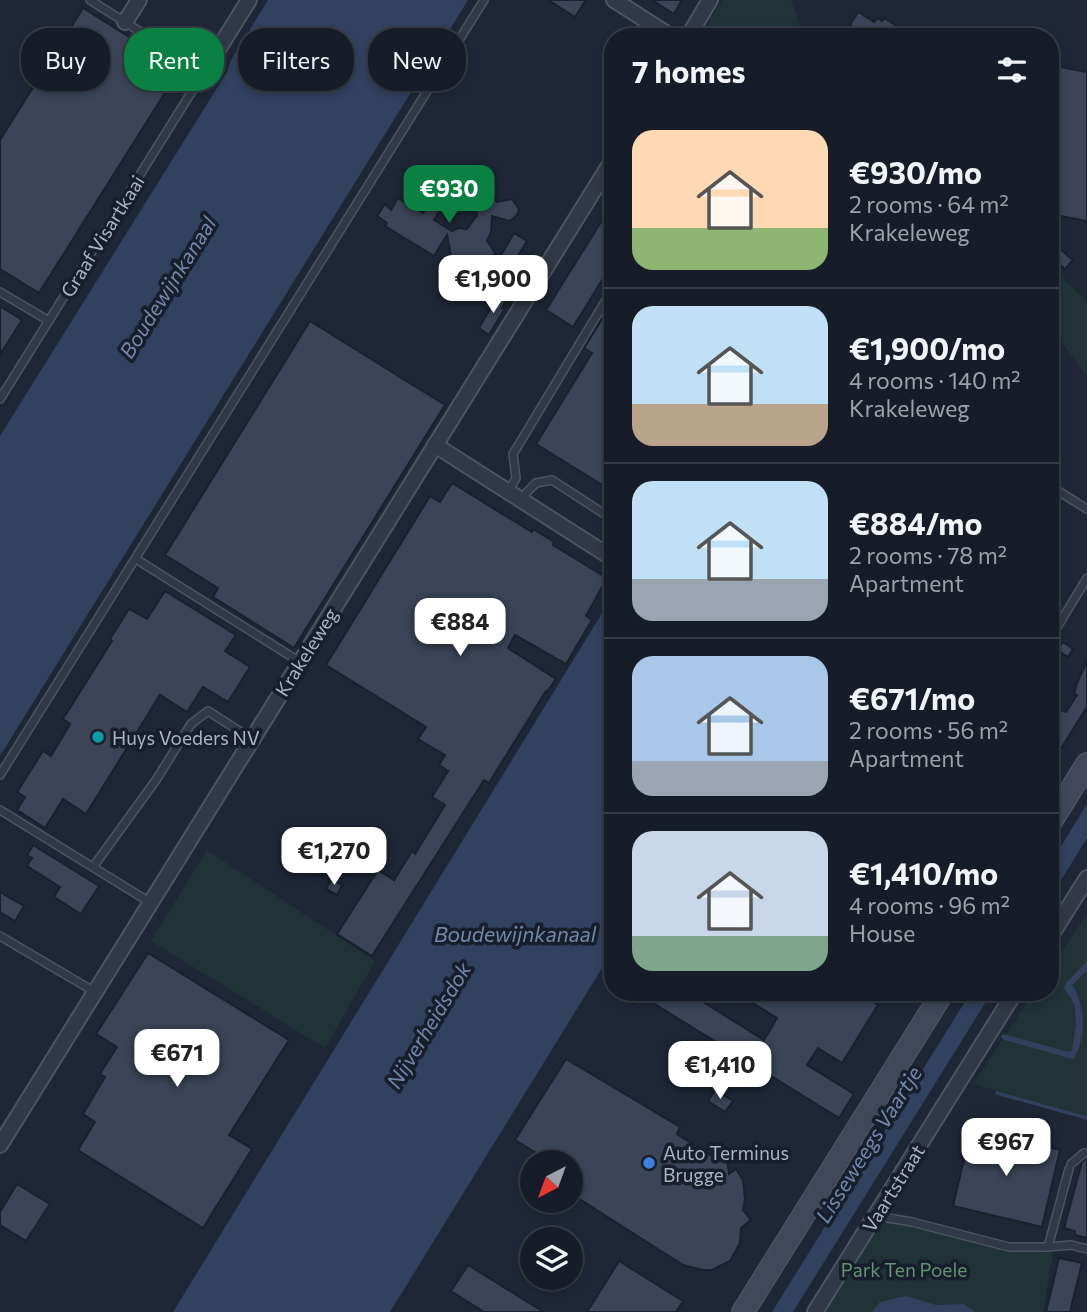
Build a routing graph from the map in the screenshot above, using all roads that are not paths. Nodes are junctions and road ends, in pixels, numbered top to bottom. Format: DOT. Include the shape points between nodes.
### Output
graph roads {
  1 [pos="90,0"];
  2 [pos="139,0"];
  3 [pos="249,0"];
  4 [pos="484,0"];
  5 [pos="614,0"];
  6 [pos="710,0"];
  7 [pos="125,22"];
  8 [pos="134,28"];
  9 [pos="659,28"];
  10 [pos="693,28"];
  11 [pos="224,40"];
  12 [pos="192,91"];
  13 [pos="604,173"];
  14 [pos="0,292"];
  15 [pos="604,303"];
  16 [pos="49,321"];
  17 [pos="0,399"];
  18 [pos="435,445"];
  19 [pos="1059,492"];
  20 [pos="514,496"];
  21 [pos="1087,509"];
  22 [pos="604,514"];
  23 [pos="604,548"];
  24 [pos="136,559"];
  25 [pos="1087,578"];
  26 [pos="1059,624"];
  27 [pos="300,662"];
  28 [pos="252,739"];
  29 [pos="1087,764"];
  30 [pos="0,775"];
  31 [pos="1059,808"];
  32 [pos="0,810"];
  33 [pos="93,867"];
  34 [pos="1087,878"];
  35 [pos="150,902"];
  36 [pos="1059,923"];
  37 [pos="0,936"];
  38 [pos="95,992"];
  39 [pos="937,1001"];
  40 [pos="1009,1001"];
  41 [pos="0,1145"];
  42 [pos="1084,1153"];
  43 [pos="876,1216"];
  44 [pos="1048,1247"];
  45 [pos="1087,1249"];
  46 [pos="743,1312"];
  47 [pos="815,1312"];
  1 -- 7 [label="lane"];
  2 -- 7 [label="street"];
  3 -- 11 [label="street"];
  4 -- 24 [label="lane"];
  5 -- 9 [label="street"];
  6 -- 10 [label="street"];
  7 -- 8 [label="lane"];
  12 -- 16 [label="lane, Graaf Visartkaai"];
  13 -- 18 [label="street, Krakeleweg"];
  14 -- 16 [label="lane"];
  15 -- 20 [label="lane" via="513,454"];
  16 -- 17 [label="lane, Graaf Visartkaai"];
  18 -- 20 [label="street"];
  18 -- 27 [label="street, Krakeleweg"];
  19 -- 21 [label="lane"];
  20 -- 22 [label="lane" via="552,480"];
  20 -- 23 [label="street"];
  24 -- 27 [label="lane"];
  24 -- 30 [label="lane"];
  25 -- 26 [label="lane"];
  27 -- 28 [label="street, Krakeleweg"];
  28 -- 33 [label="lane" via="208,711 191,724"];
  28 -- 35 [label="street, Krakeleweg"];
  29 -- 31 [label="main road"];
  32 -- 33 [label="lane"];
  33 -- 35 [label="lane"];
  34 -- 36 [label="street"];
  35 -- 38 [label="street, Krakeleweg"];
  37 -- 38 [label="lane"];
  38 -- 41 [label="street, Krakeleweg"];
  39 -- 46 [label="main road"];
  40 -- 43 [label="street, Vaartstraat"];
  42 -- 44 [label="lane" via="1070,1166"];
  43 -- 44 [label="lane" via="1009,1247"];
  43 -- 47 [label="street, Vaartstraat"];
  44 -- 45 [label="lane"];
}
